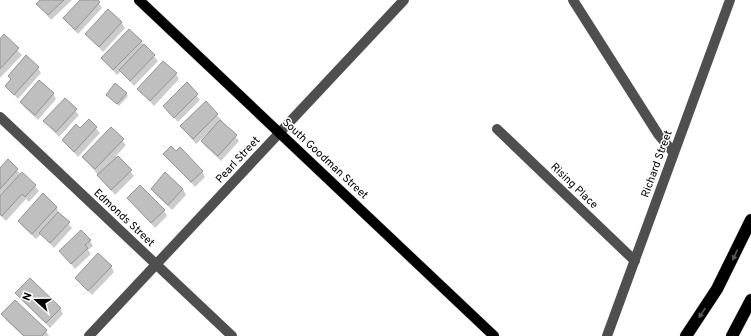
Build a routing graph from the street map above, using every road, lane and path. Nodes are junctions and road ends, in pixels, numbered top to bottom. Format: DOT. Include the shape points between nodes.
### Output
graph roads {
  1 [pos="404,0"];
  2 [pos="573,0"];
  3 [pos="730,0"];
  4 [pos="142,1"];
  5 [pos="0,117"];
  6 [pos="497,129"];
  7 [pos="279,134"];
  8 [pos="673,152"];
  9 [pos="751,220"];
  10 [pos="635,261"];
  11 [pos="157,265"];
  12 [pos="751,300"];
  13 [pos="88,336"];
  14 [pos="232,336"];
  15 [pos="494,336"];
  16 [pos="607,336"];
  17 [pos="686,336"];
  18 [pos="732,336"];
  1 -- 7 [label="street, Pearl Street"];
  2 -- 8 [label="street" via="658,134"];
  3 -- 8 [label="street, Richard Street"];
  4 -- 7 [label="main road, South Goodman Street"];
  5 -- 11 [label="street, Edmonds Street"];
  6 -- 10 [label="street, Rising Place"];
  7 -- 11 [label="street, Pearl Street"];
  7 -- 15 [label="main road, South Goodman Street"];
  8 -- 10 [label="street, Richard Street"];
  9 -- 17 [label="highway, one-way" via="717,289"];
  10 -- 16 [label="street, Richard Street"];
  11 -- 13 [label="street, Pearl Street"];
  11 -- 14 [label="street, Edmonds Street"];
  12 -- 18 [label="highway"];
}
